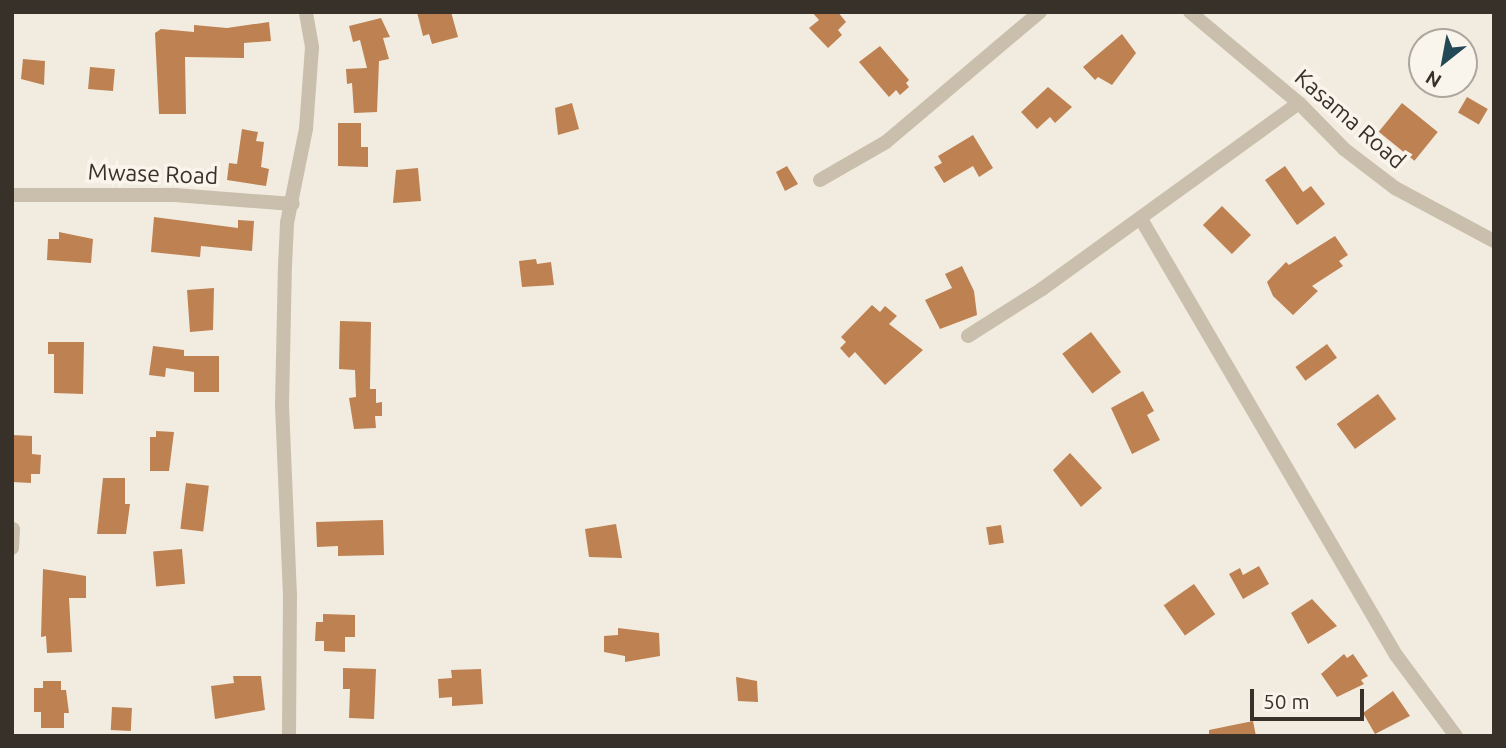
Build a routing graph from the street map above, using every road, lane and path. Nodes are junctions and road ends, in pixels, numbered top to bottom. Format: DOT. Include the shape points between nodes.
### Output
graph roads {
  1 [pos="306,12"];
  2 [pos="1041,12"];
  3 [pos="1190,12"];
  4 [pos="1299,103"];
  5 [pos="820,180"];
  6 [pos="12,195"];
  7 [pos="293,204"];
  8 [pos="1141,219"];
  9 [pos="1494,242"];
  10 [pos="968,336"];
  11 [pos="13,529"];
  12 [pos="12,548"];
  13 [pos="289,736"];
  14 [pos="1456,736"];
  1 -- 7 [label="street" via="312,47 306,129"];
  2 -- 5 [label="street" via="886,142"];
  3 -- 4 [label="street, Kasama Road"];
  4 -- 8 [label="street"];
  4 -- 9 [label="street, Kasama Road" via="1344,149 1395,188"];
  6 -- 7 [label="street, Mwase Road" via="175,195"];
  7 -- 13 [label="street" via="287,223 282,406 290,596"];
  8 -- 10 [label="street"];
  8 -- 14 [label="street" via="1396,655"];
  11 -- 12 [label="street"];
}
